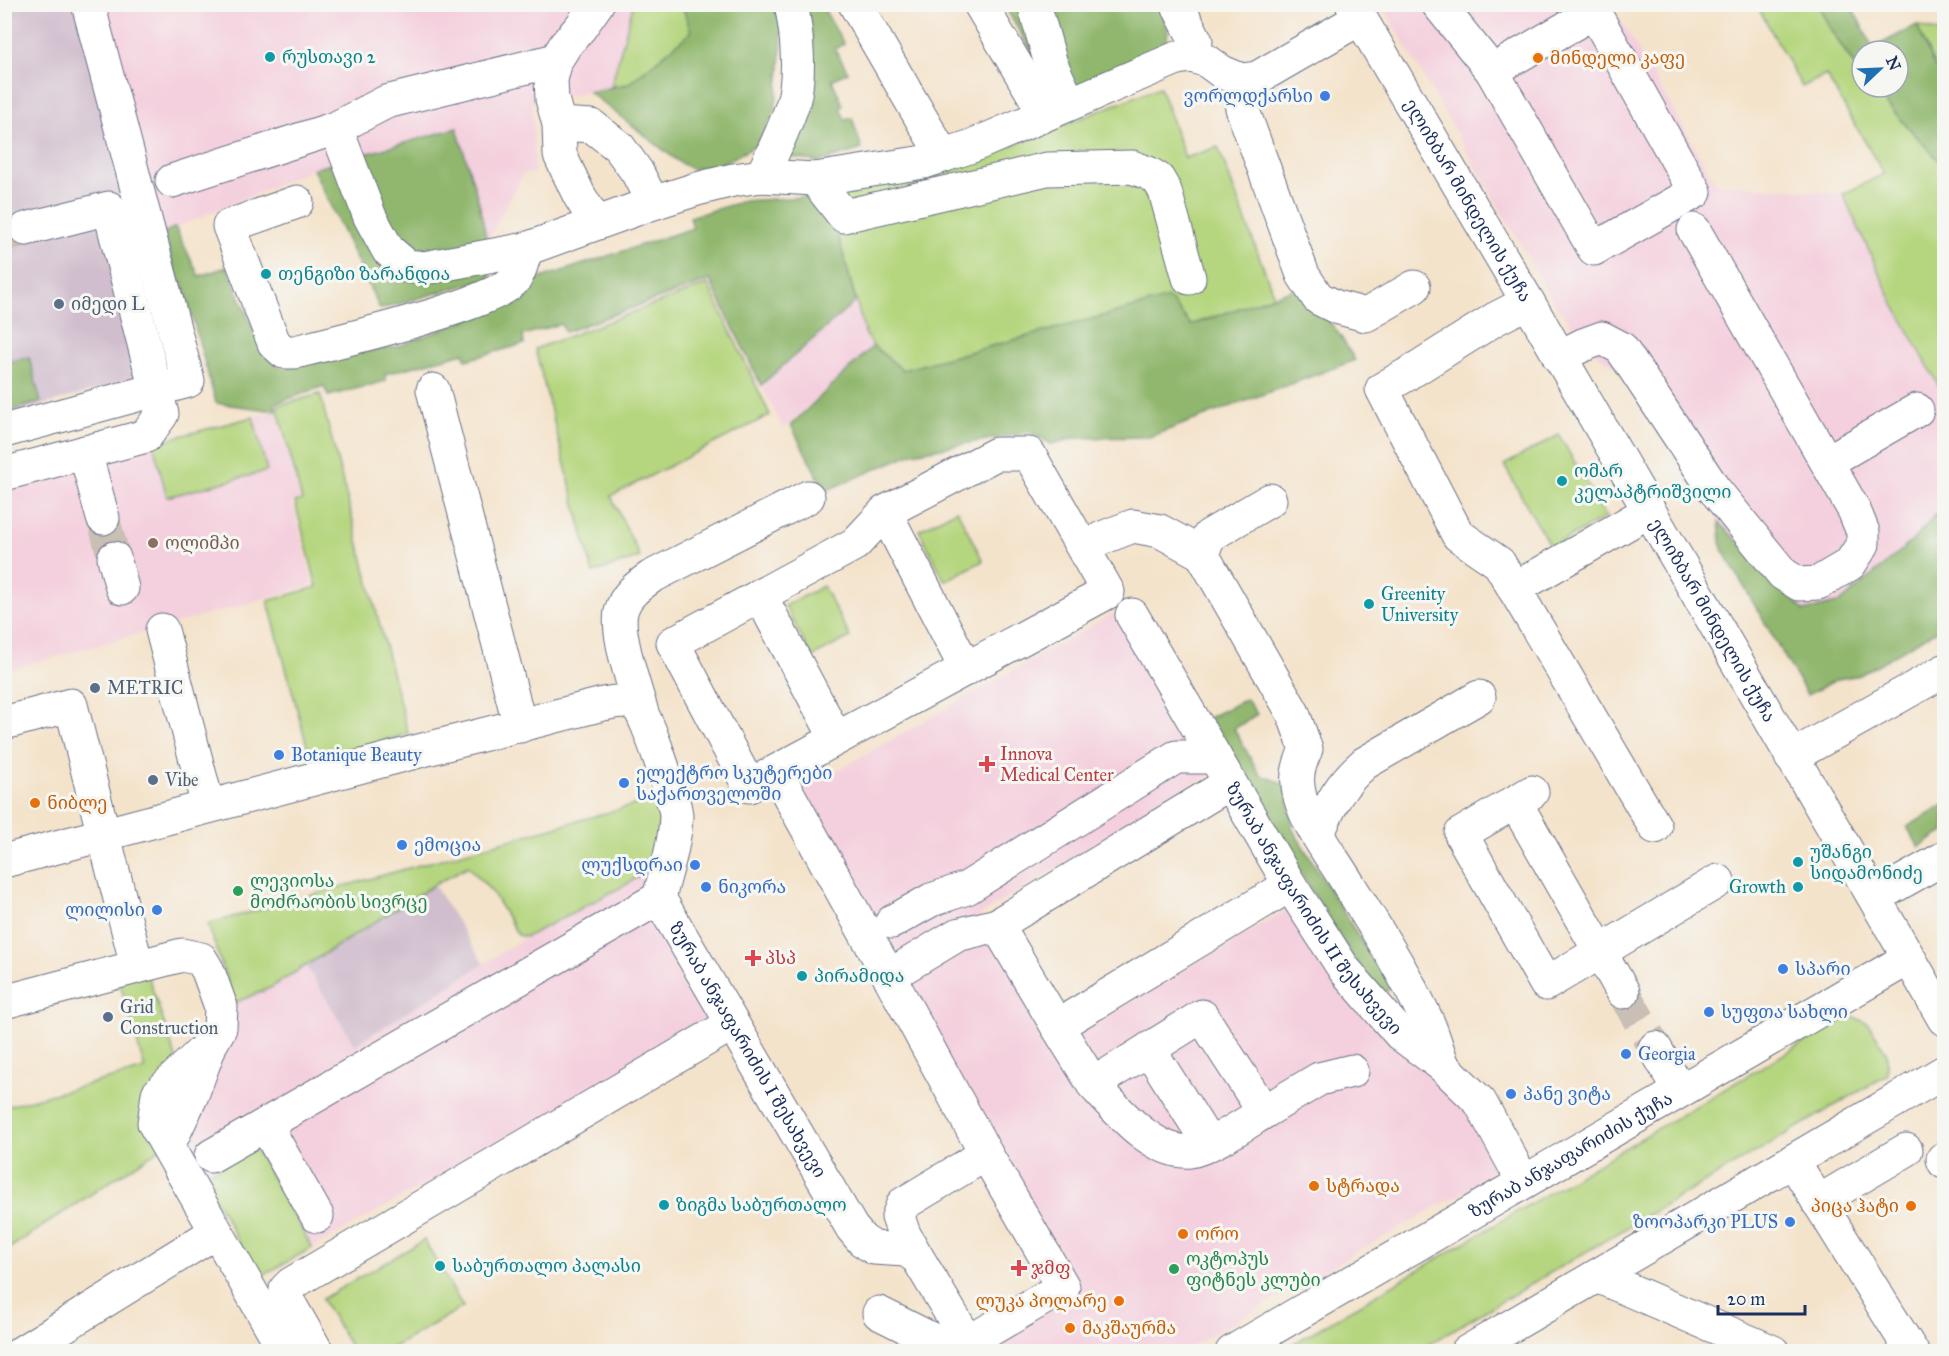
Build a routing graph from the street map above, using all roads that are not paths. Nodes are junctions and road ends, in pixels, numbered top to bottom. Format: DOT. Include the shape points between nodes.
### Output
graph roads {
  1 [pos="88,4"];
  2 [pos="597,4"];
  3 [pos="791,4"];
  4 [pos="855,4"];
  5 [pos="980,4"];
  6 [pos="1034,4"];
  7 [pos="1177,4"];
  8 [pos="1438,4"];
  9 [pos="1356,12"];
  10 [pos="1192,56"];
  11 [pos="556,60"];
  12 [pos="1492,71"];
  13 [pos="1241,80"];
  14 [pos="1057,108"];
  15 [pos="559,124"];
  16 [pos="336,128"];
  17 [pos="943,156"];
  18 [pos="762,176"];
  19 [pos="815,179"];
  20 [pos="172,181"];
  21 [pos="297,202"];
  22 [pos="653,203"];
  23 [pos="596,223"];
  24 [pos="26,229"];
  25 [pos="1694,230"];
  26 [pos="526,249"];
  27 [pos="1189,278"];
  28 [pos="1414,287"];
  29 [pos="1528,302"];
  30 [pos="1559,357"];
  31 [pos="156,389"];
  32 [pos="433,390"];
  33 [pos="1917,410"];
  34 [pos="4,431"];
  35 [pos="85,452"];
  36 [pos="1827,462"];
  37 [pos="4,474"];
  38 [pos="808,497"];
  39 [pos="1270,500"];
  40 [pos="1649,511"];
  41 [pos="885,512"];
  42 [pos="103,518"];
  43 [pos="1102,538"];
  44 [pos="1202,554"];
  45 [pos="1514,589"];
  46 [pos="760,595"];
  47 [pos="1132,615"];
  48 [pos="162,630"];
  49 [pos="966,669"];
  50 [pos="1944,671"];
  51 [pos="1479,697"];
  52 [pos="641,709"];
  53 [pos="4,723"];
  54 [pos="520,726"];
  55 [pos="836,738"];
  56 [pos="1791,757"];
  57 [pos="1222,770"];
  58 [pos="776,772"];
  59 [pos="207,806"];
  60 [pos="1656,827"];
  61 [pos="1318,834"];
  62 [pos="103,835"];
  63 [pos="1944,858"];
  64 [pos="4,861"];
  65 [pos="1718,880"];
  66 [pos="1290,885"];
  67 [pos="1875,897"];
  68 [pos="659,898"];
  69 [pos="892,922"];
  70 [pos="997,925"];
  71 [pos="1600,952"];
  72 [pos="1909,958"];
  73 [pos="137,966"];
  74 [pos="889,976"];
  75 [pos="1623,992"];
  76 [pos="4,1002"];
  77 [pos="1944,1019"];
  78 [pos="732,1024"];
  79 [pos="1057,1026"];
  80 [pos="1655,1048"];
  81 [pos="1149,1049"];
  82 [pos="1443,1066"];
  83 [pos="1352,1071"];
  84 [pos="1944,1072"];
  85 [pos="1093,1084"];
  86 [pos="1680,1091"];
  87 [pos="1264,1112"];
  88 [pos="266,1126"];
  89 [pos="1209,1143"];
  90 [pos="1906,1150"];
  91 [pos="987,1154"];
  92 [pos="212,1156"];
  93 [pos="1793,1161"];
  94 [pos="1523,1181"];
  95 [pos="1818,1202"];
  96 [pos="317,1216"];
  97 [pos="216,1232"];
  98 [pos="918,1257"];
  99 [pos="1597,1276"];
  100 [pos="879,1313"];
  101 [pos="967,1348"];
  102 [pos="22,1352"];
  103 [pos="280,1352"];
  104 [pos="317,1352"];
  105 [pos="1232,1352"];
  106 [pos="1467,1352"];
  107 [pos="1773,1352"];
  108 [pos="1912,1352"];
  1 -- 31 [label="street" via="188,381"];
  2 -- 11 [label="street"];
  3 -- 18 [label="street" via="797,64 794,101"];
  4 -- 17 [label="street"];
  5 -- 14 [label="street"];
  6 -- 14 [label="street" via="1051,64"];
  7 -- 10 [label="street" via="1196,41"];
  8 -- 12 [label="street"];
  9 -- 13 [label="street" via="1257,78"];
  9 -- 29 [label="street, ელიზბარ მინდელის ქუჩა"];
  10 -- 13 [label="street"];
  10 -- 14 [label="street" via="1177,58"];
  11 -- 15 [label="street" via="550,80"];
  11 -- 16 [label="street" via="386,102"];
  12 -- 12 [label="street" via="1594,249 1695,192 1594,12"];
  13 -- 28 [label="street" via="1242,108 1303,275 1318,298 1366,315"];
  14 -- 17 [label="street"];
  15 -- 22 [label="street" via="592,126 619,147"];
  15 -- 23 [label="street" via="560,155"];
  16 -- 20 [label="street"];
  16 -- 26 [label="street" via="370,217 388,250 407,266 424,268"];
  17 -- 19 [label="street"];
  18 -- 19 [label="street"];
  18 -- 22 [label="street" via="733,180"];
  19 -- 27 [label="street" via="844,216 1047,169 1132,167 1158,179 1165,191"];
  21 -- 26 [label="street" via="229,226 274,343 284,352 372,333 482,298 514,280"];
  22 -- 23 [label="street"];
  23 -- 26 [label="street"];
  24 -- 31 [label="street" via="109,208"];
  25 -- 36 [label="street"];
  29 -- 30 [label="street, ელიზბარ მინდელის ქუჩა"];
  29 -- 45 [label="street" via="1382,389 1458,535 1499,563"];
  30 -- 36 [label="street" via="1602,338 1621,348 1714,489 1784,574 1799,584 1818,583 1850,564 1863,544 1863,532 1854,510"];
  30 -- 40 [label="street, ელიზბარ მინდელის ქუჩა"];
  31 -- 34 [label="street"];
  31 -- 35 [label="street" via="162,414 146,436"];
  32 -- 54 [label="street"];
  33 -- 36 [label="street"];
  35 -- 37 [label="street"];
  35 -- 42 [label="street"];
  38 -- 52 [label="street" via="651,577 628,596 621,613 623,643"];
  39 -- 44 [label="street" via="1209,536"];
  40 -- 45 [label="street"];
  40 -- 56 [label="street, ელიზბარ მინდელის ქუჩა"];
  41 -- 46 [label="street" via="855,544"];
  41 -- 49 [label="street"];
  41 -- 49 [label="street" via="996,454 1029,454 1108,592"];
  43 -- 44 [label="street" via="1133,526 1160,531"];
  44 -- 61 [label="street" via="1301,730 1306,749 1297,782"];
  45 -- 60 [label="street"];
  46 -- 55 [label="street"];
  46 -- 58 [label="street" via="672,643 749,786"];
  47 -- 57 [label="street, ზურაბ ანჯაფარიძის II შესახვევი"];
  48 -- 59 [label="street"];
  49 -- 55 [label="street"];
  50 -- 56 [label="street"];
  51 -- 61 [label="street" via="1352,773 1339,789"];
  52 -- 54 [label="street" via="628,701 619,701"];
  52 -- 68 [label="street" via="676,813"];
  53 -- 62 [label="street" via="71,705"];
  54 -- 59 [label="street"];
  55 -- 58 [label="street"];
  56 -- 67 [label="street, ელიზბარ მინდელის ქუჩა"];
  57 -- 66 [label="street, ზურაბ ანჯაფარიძის II შესახვევი"];
  57 -- 69 [label="street" via="1176,756 967,888 931,900"];
  57 -- 70 [label="street"];
  58 -- 74 [label="street"];
  59 -- 62 [label="street"];
  61 -- 82 [label="street" via="1409,986 1429,1025"];
  62 -- 64 [label="street"];
  62 -- 73 [label="street"];
  63 -- 67 [label="street"];
  65 -- 71 [label="street"];
  66 -- 79 [label="street"];
  66 -- 82 [label="street, ზურაბ ანჯაფარიძის II შესახვევი" via="1344,969 1400,1034"];
  67 -- 72 [label="street, ელიზბარ მინდელის ქუჩა"];
  68 -- 78 [label="street, ზურაბ ანჯაფარიძის I შესახვევი"];
  68 -- 88 [label="street"];
  70 -- 74 [label="street" via="957,935"];
  70 -- 79 [label="street"];
  71 -- 71 [label="street" via="1524,797 1461,834 1546,984"];
  71 -- 75 [label="street"];
  72 -- 77 [label="street, ელიზბარ მინდელის ქუჩა"];
  72 -- 86 [label="street, ზურაბ ანჯაფარიძის ქუჩა"];
  73 -- 76 [label="street"];
  73 -- 97 [label="street" via="182,955 201,959 221,1007 220,1028 168,1146"];
  74 -- 91 [label="street"];
  78 -- 98 [label="street, ზურაბ ანჯაფარიძის I შესახვევი" via="852,1228 874,1248 905,1250"];
  78 -- 104 [label="street" via="291,1284 286,1289 286,1298"];
  79 -- 85 [label="street"];
  80 -- 86 [label="street"];
  81 -- 85 [label="street"];
  81 -- 87 [label="street" via="1202,1016"];
  81 -- 89 [label="street"];
  82 -- 94 [label="street, ზურაბ ანჯაფარიძის II შესახვევი" via="1480,1102"];
  83 -- 87 [label="street" via="1319,1079"];
  84 -- 93 [label="street"];
  85 -- 89 [label="street" via="1156,1143 1177,1151 1192,1151"];
  86 -- 94 [label="street, ზურაბ ანჯაფარიძის ქუჩა"];
  87 -- 89 [label="street"];
  88 -- 92 [label="street"];
  88 -- 96 [label="street"];
  90 -- 95 [label="street"];
  91 -- 98 [label="street" via="940,1169 903,1204 898,1217"];
  91 -- 101 [label="street" via="1063,1287"];
  93 -- 95 [label="street"];
  93 -- 99 [label="street"];
  94 -- 105 [label="street, ზურაბ ანჯაფარიძის ქუჩა"];
  95 -- 108 [label="street"];
  97 -- 102 [label="street"];
  97 -- 103 [label="street" via="284,1349"];
  98 -- 101 [label="street"];
  99 -- 106 [label="street"];
  99 -- 107 [label="street"];
  100 -- 101 [label="street"];
}
